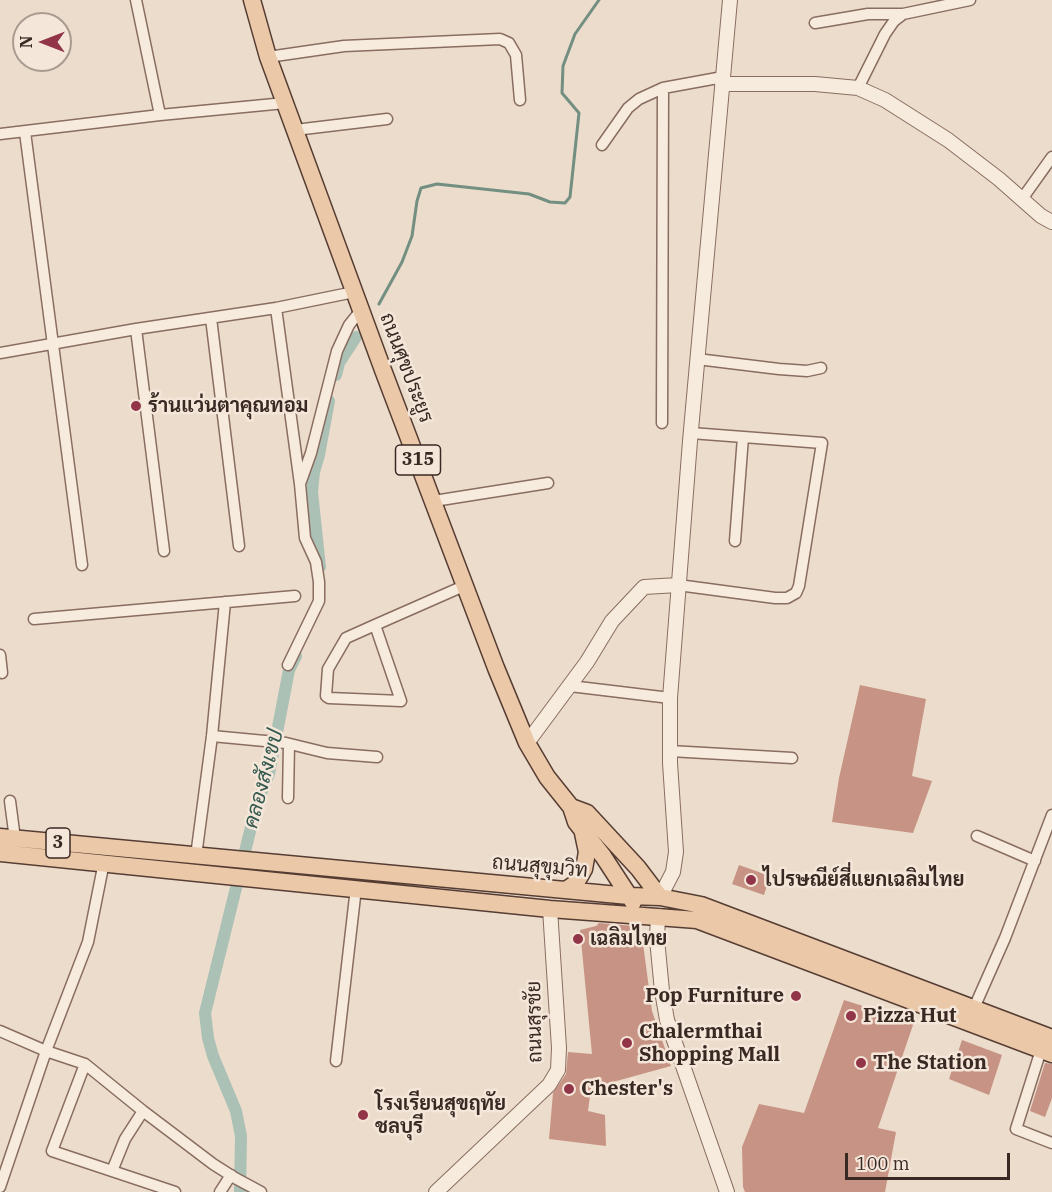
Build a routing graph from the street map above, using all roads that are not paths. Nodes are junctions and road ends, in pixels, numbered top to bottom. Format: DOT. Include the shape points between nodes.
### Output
graph roads {
  1 [pos="136,0"];
  2 [pos="252,0"];
  3 [pos="730,0"];
  4 [pos="970,0"];
  5 [pos="903,14"];
  6 [pos="815,24"];
  7 [pos="268,57"];
  8 [pos="723,81"];
  9 [pos="663,88"];
  10 [pos="858,88"];
  11 [pos="520,100"];
  12 [pos="285,103"];
  13 [pos="160,115"];
  14 [pos="387,119"];
  15 [pos="295,130"];
  16 [pos="25,132"];
  17 [pos="0,134"];
  18 [pos="602,145"];
  19 [pos="1052,157"];
  20 [pos="1022,199"];
  21 [pos="1052,222"];
  22 [pos="354,292"];
  23 [pos="276,308"];
  24 [pos="361,310"];
  25 [pos="210,318"];
  26 [pos="136,329"];
  27 [pos="53,344"];
  28 [pos="0,353"];
  29 [pos="697,359"];
  30 [pos="821,368"];
  31 [pos="662,423"];
  32 [pos="691,433"];
  33 [pos="743,437"];
  34 [pos="548,483"];
  35 [pos="300,484"];
  36 [pos="434,501"];
  37 [pos="735,541"];
  38 [pos="239,546"];
  39 [pos="164,551"];
  40 [pos="82,565"];
  41 [pos="466,585"];
  42 [pos="678,585"];
  43 [pos="296,596"];
  44 [pos="225,602"];
  45 [pos="34,619"];
  46 [pos="375,625"];
  47 [pos="0,655"];
  48 [pos="288,665"];
  49 [pos="2,674"];
  50 [pos="570,686"];
  51 [pos="670,698"];
  52 [pos="212,736"];
  53 [pos="527,742"];
  54 [pos="288,744"];
  55 [pos="670,751"];
  56 [pos="376,757"];
  57 [pos="792,758"];
  58 [pos="288,798"];
  59 [pos="10,801"];
  60 [pos="571,807"];
  61 [pos="1052,815"];
  62 [pos="582,831"];
  63 [pos="977,836"];
  64 [pos="7,838"];
  65 [pos="0,852"];
  66 [pos="110,855"];
  67 [pos="196,856"];
  68 [pos="1035,861"];
  69 [pos="225,867"];
  70 [pos="247,869"];
  71 [pos="356,888"];
  72 [pos="566,890"];
  73 [pos="629,896"];
  74 [pos="660,897"];
  75 [pos="550,909"];
  76 [pos="641,915"];
  77 [pos="658,916"];
  78 [pos="974,1008"];
  79 [pos="0,1031"];
  80 [pos="1048,1047"];
  81 [pos="46,1051"];
  82 [pos="336,1061"];
  83 [pos="85,1064"];
  84 [pos="143,1111"];
  85 [pos="1052,1143"];
  86 [pos="112,1171"];
  87 [pos="233,1177"];
  88 [pos="0,1187"];
  89 [pos="176,1192"];
  90 [pos="220,1192"];
  91 [pos="261,1192"];
  92 [pos="436,1192"];
  93 [pos="727,1192"];
  1 -- 13 [label="street"];
  2 -- 7 [label="main road, ถนนศุขประยูร / 315"];
  3 -- 8 [label="street"];
  4 -- 5 [label="street"];
  5 -- 6 [label="street" via="868,14"];
  5 -- 10 [label="street" via="885,34"];
  7 -- 11 [label="street" via="344,46 500,39 509,43 516,55"];
  7 -- 12 [label="main road, ถนนศุขประยูร / 315"];
  8 -- 9 [label="street"];
  8 -- 10 [label="street"];
  8 -- 29 [label="street"];
  9 -- 18 [label="street" via="628,108"];
  9 -- 31 [label="street"];
  10 -- 20 [label="street" via="885,100 948,140"];
  12 -- 13 [label="street"];
  12 -- 15 [label="main road, ถนนศุขประยูร / 315"];
  13 -- 16 [label="street"];
  14 -- 15 [label="street"];
  15 -- 22 [label="main road, ถนนศุขประยูร / 315"];
  16 -- 17 [label="street"];
  16 -- 27 [label="street"];
  19 -- 20 [label="street"];
  20 -- 21 [label="street"];
  22 -- 23 [label="street"];
  22 -- 24 [label="main road, ถนนศุขประยูร / 315"];
  23 -- 25 [label="street"];
  23 -- 35 [label="street"];
  24 -- 35 [label="street" via="337,351"];
  24 -- 36 [label="main road, ถนนศุขประยูร / 315"];
  25 -- 26 [label="street"];
  25 -- 38 [label="street"];
  26 -- 27 [label="street"];
  26 -- 39 [label="street"];
  27 -- 28 [label="street"];
  27 -- 40 [label="street"];
  29 -- 30 [label="street" via="779,369"];
  29 -- 32 [label="street"];
  32 -- 33 [label="street"];
  32 -- 42 [label="street"];
  33 -- 37 [label="street"];
  33 -- 42 [label="street" via="822,443 796,594 775,598"];
  34 -- 36 [label="street"];
  35 -- 48 [label="street" via="305,538 316,562 319,601"];
  36 -- 41 [label="main road, ถนนศุขประยูร / 315"];
  41 -- 46 [label="street"];
  41 -- 53 [label="main road, ถนนศุขประยูร / 315"];
  42 -- 50 [label="street" via="644,587 612,621"];
  42 -- 51 [label="street"];
  43 -- 44 [label="street"];
  44 -- 45 [label="street"];
  44 -- 52 [label="street"];
  46 -- 46 [label="street" via="401,700 329,698 328,669 346,638"];
  47 -- 49 [label="street"];
  50 -- 51 [label="street"];
  50 -- 53 [label="street"];
  51 -- 55 [label="street"];
  52 -- 54 [label="street"];
  52 -- 67 [label="street"];
  53 -- 60 [label="main road, ถนนศุขประยูร / 315" via="547,777"];
  54 -- 56 [label="street" via="327,753"];
  54 -- 58 [label="street"];
  55 -- 57 [label="street"];
  55 -- 74 [label="street" via="676,852 673,872"];
  59 -- 64 [label="street"];
  60 -- 62 [label="main road, ถนนศุขประยูร / 315"];
  60 -- 74 [label="main road, ถนนศุขประยูร / 315" via="587,813"];
  61 -- 68 [label="street"];
  62 -- 72 [label="main road" via="586,861 581,877"];
  62 -- 73 [label="main road, ถนนศุขประยูร / 315"];
  63 -- 68 [label="street"];
  64 -- 66 [label="main road, ถนนสุขุมวิท / 3"];
  65 -- 66 [label="main road, ถนนสุขุมวิท / 3"];
  66 -- 67 [label="main road, ถนนสุขุมวิท"];
  66 -- 69 [label="main road, ถนนสุขุมวิท"];
  66 -- 81 [label="street" via="88,942"];
  67 -- 69 [label="main road, ถนนสุขุมวิท"];
  68 -- 78 [label="street"];
  69 -- 70 [label="main road, ถนนสุขุมวิท"];
  70 -- 71 [label="main road, ถนนสุขุมวิท"];
  70 -- 72 [label="main road, ถนนสุขุมวิท"];
  71 -- 75 [label="main road, ถนนสุขุมวิท"];
  71 -- 82 [label="street"];
  72 -- 73 [label="main road, ถนนสุขุมวิท"];
  73 -- 74 [label="main road, ถนนสุขุมวิท"];
  73 -- 76 [label="main road, ถนนศุขประยูร"];
  74 -- 77 [label="main road"];
  74 -- 78 [label="main road, ถนนสุขุมวิท" via="701,905"];
  75 -- 76 [label="main road, ถนนสุขุมวิท"];
  75 -- 92 [label="street, ถนนสุรชัย" via="558,1070 549,1086"];
  76 -- 77 [label="main road, ถนนสุขุมวิท"];
  77 -- 80 [label="main road, ถนนสุขุมวิท" via="697,920"];
  77 -- 93 [label="street" via="667,1020"];
  78 -- 80 [label="main road, ถนนสุขุมวิท"];
  79 -- 81 [label="street"];
  80 -- 85 [label="street" via="1016,1129"];
  81 -- 83 [label="street"];
  81 -- 88 [label="street"];
  83 -- 84 [label="street"];
  83 -- 86 [label="street" via="52,1151"];
  84 -- 86 [label="street" via="125,1139"];
  84 -- 87 [label="street"];
  86 -- 89 [label="street"];
  87 -- 90 [label="street"];
  87 -- 91 [label="street"];
}
